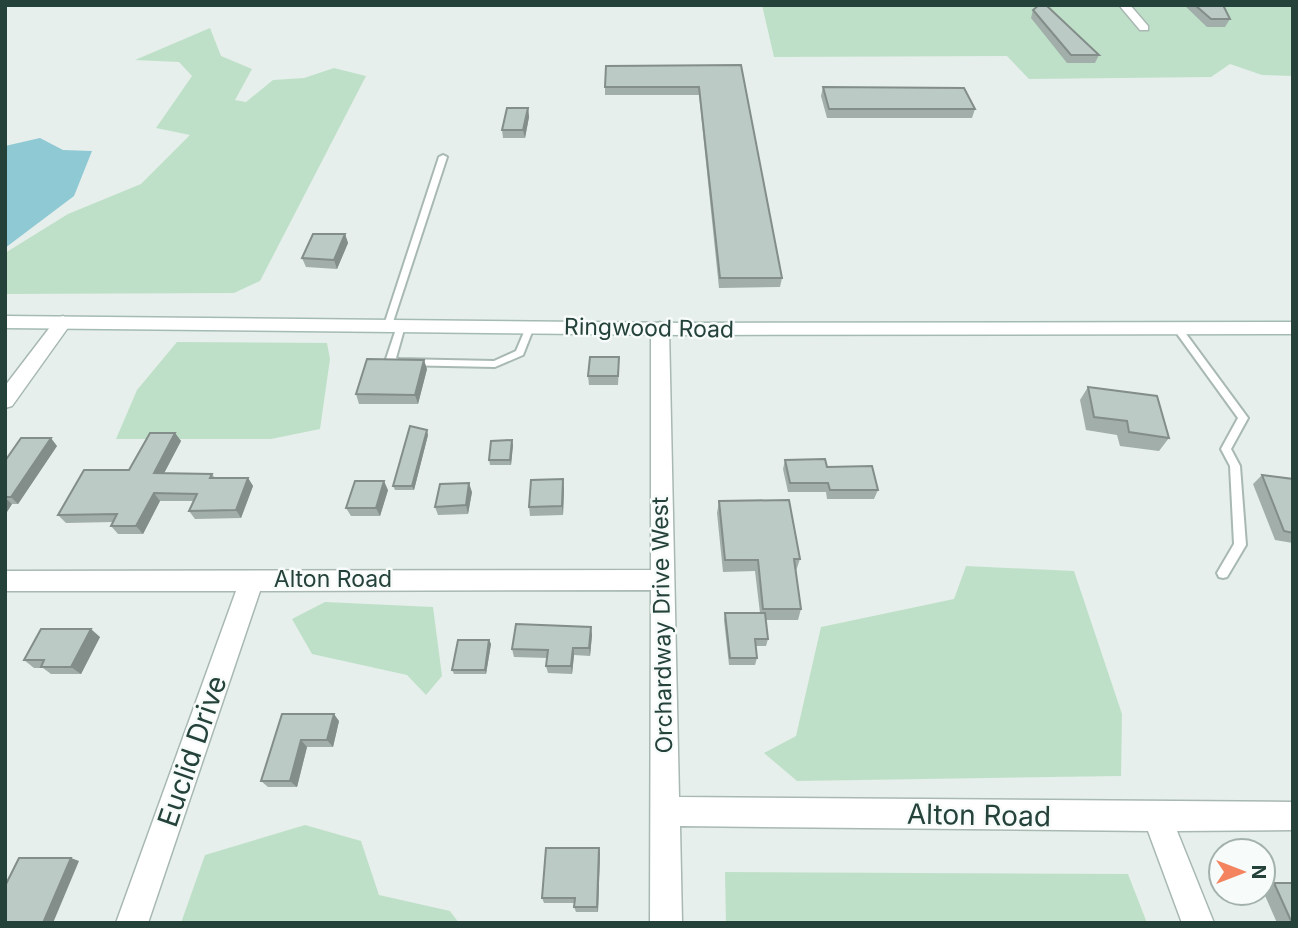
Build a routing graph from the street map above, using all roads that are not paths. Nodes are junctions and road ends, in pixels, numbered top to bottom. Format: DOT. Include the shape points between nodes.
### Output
graph roads {
  1 [pos="1124,5"];
  2 [pos="1144,28"];
  3 [pos="443,157"];
  4 [pos="5,322"];
  5 [pos="63,322"];
  6 [pos="395,325"];
  7 [pos="530,327"];
  8 [pos="660,328"];
  9 [pos="1178,328"];
  10 [pos="1293,328"];
  11 [pos="5,401"];
  12 [pos="1223,573"];
  13 [pos="252,579"];
  14 [pos="661,580"];
  15 [pos="5,581"];
  16 [pos="665,811"];
  17 [pos="1293,816"];
  18 [pos="1157,817"];
  19 [pos="132,923"];
  20 [pos="666,923"];
  21 [pos="1198,923"];
  1 -- 2 [label="street"];
  3 -- 6 [label="lane"];
  4 -- 5 [label="street, Ringwood Road"];
  5 -- 6 [label="street, Ringwood Road"];
  5 -- 11 [label="street"];
  6 -- 7 [label="street, Ringwood Road"];
  6 -- 7 [label="lane" via="391,359 398,362 495,364 520,354"];
  7 -- 8 [label="street, Ringwood Road"];
  8 -- 9 [label="street, Ringwood Road"];
  8 -- 14 [label="street, Orchardway Drive West"];
  9 -- 10 [label="street, Ringwood Road"];
  9 -- 12 [label="lane" via="1243,418 1226,449 1235,466 1240,545"];
  13 -- 14 [label="street, Alton Road"];
  13 -- 15 [label="street, Alton Road"];
  13 -- 19 [label="street, Euclid Drive"];
  14 -- 16 [label="street, Orchardway Drive West"];
  16 -- 18 [label="street, Alton Road"];
  16 -- 20 [label="street, Orchardway Drive West"];
  17 -- 18 [label="street, Alton Road"];
  18 -- 21 [label="street"];
}
